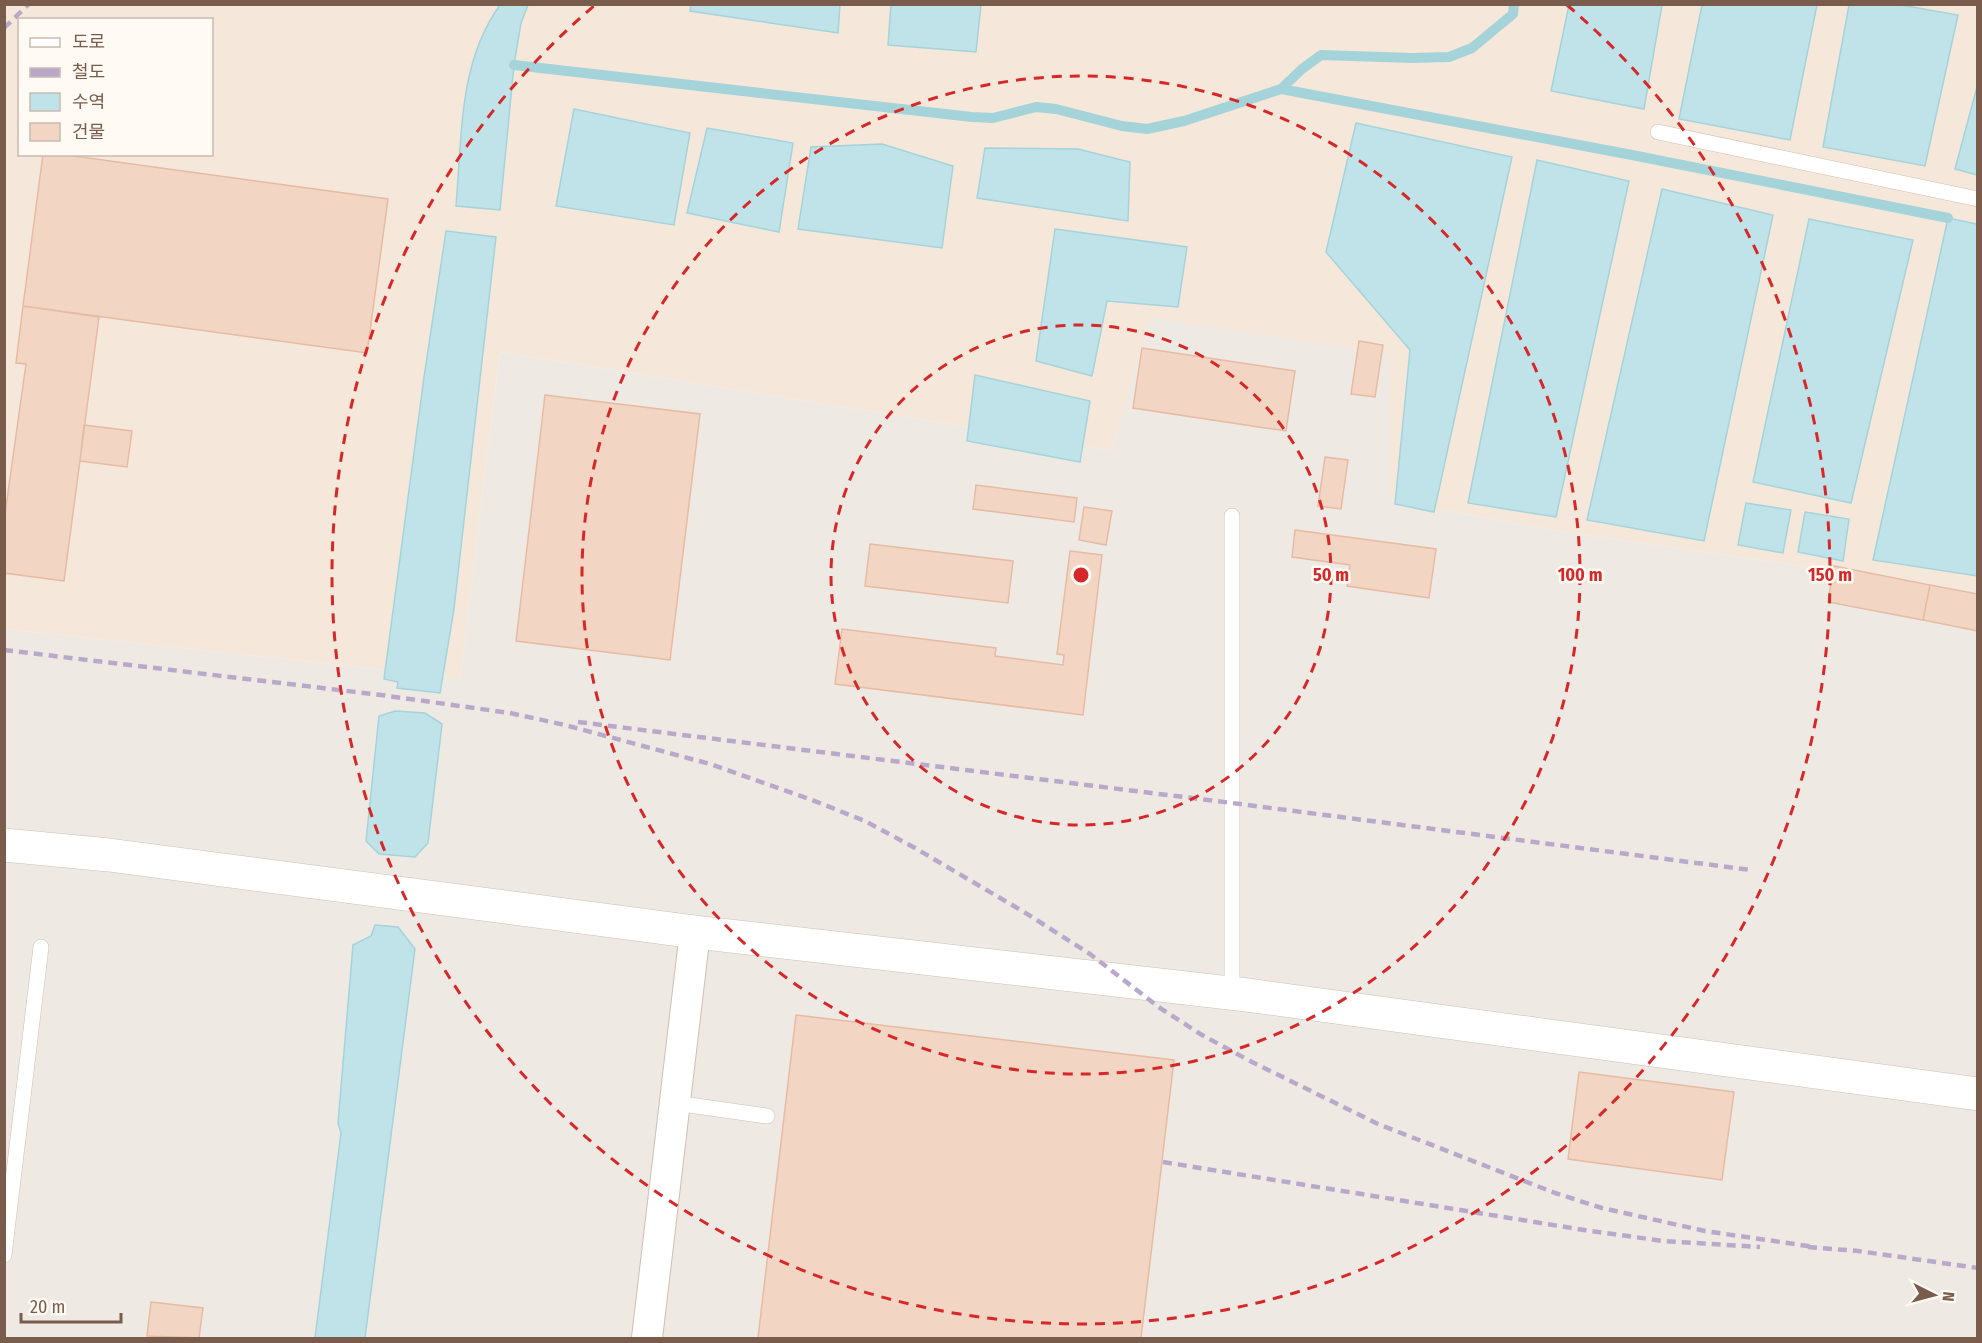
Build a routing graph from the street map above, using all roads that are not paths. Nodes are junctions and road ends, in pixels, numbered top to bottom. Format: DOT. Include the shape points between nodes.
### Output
graph roads {
  1 [pos="1658,132"];
  2 [pos="1977,199"];
  3 [pos="1232,516"];
  4 [pos="4,845"];
  5 [pos="695,932"];
  6 [pos="41,947"];
  7 [pos="1232,993"];
  8 [pos="1977,1094"];
  9 [pos="675,1103"];
  10 [pos="767,1116"];
  11 [pos="4,1255"];
  12 [pos="647,1338"];
  1 -- 2 [label="lane"];
  3 -- 7 [label="lane"];
  4 -- 5 [label="street" via="109,855"];
  5 -- 7 [label="street"];
  5 -- 9 [label="street"];
  6 -- 11 [label="lane"];
  7 -- 8 [label="street"];
  9 -- 10 [label="lane"];
  9 -- 12 [label="street"];
}
